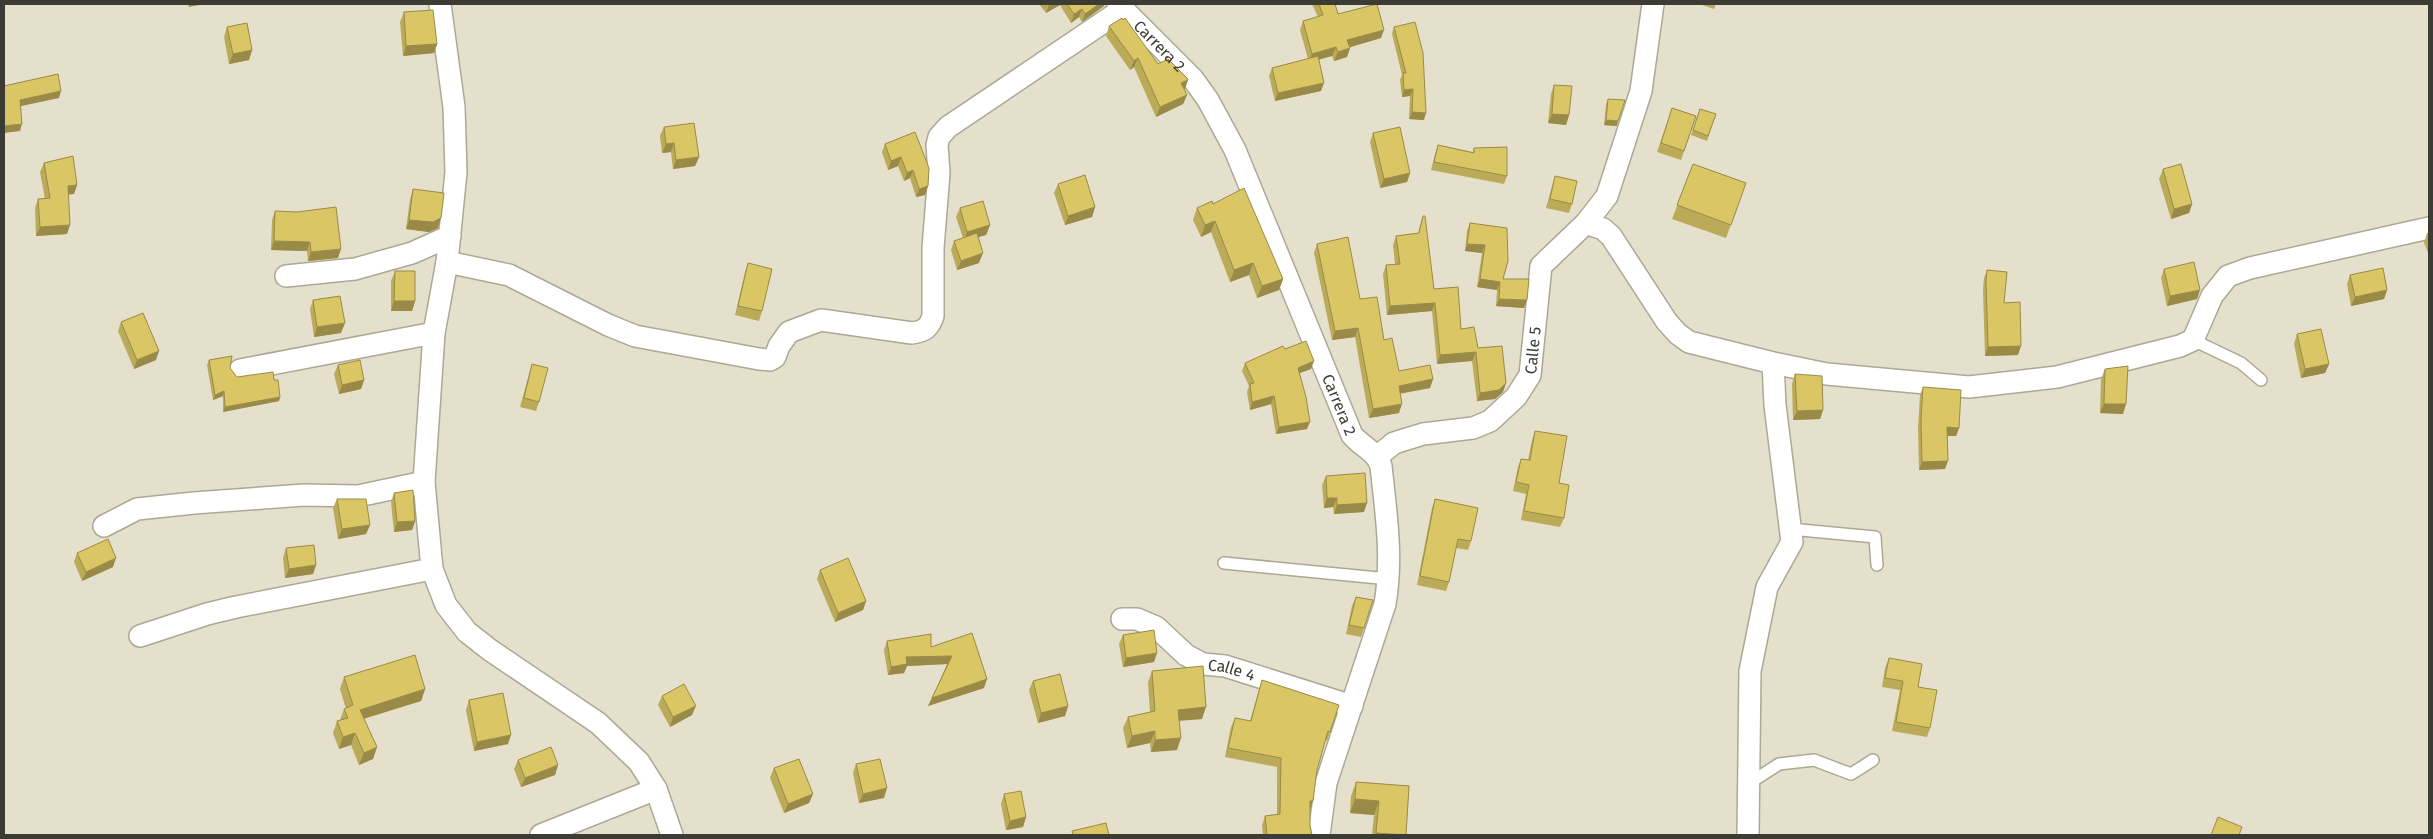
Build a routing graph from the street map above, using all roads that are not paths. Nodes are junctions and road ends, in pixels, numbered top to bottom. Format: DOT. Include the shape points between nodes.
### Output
graph roads {
  1 [pos="440,4"];
  2 [pos="1653,4"];
  3 [pos="1121,6"];
  4 [pos="1586,223"];
  5 [pos="2429,228"];
  6 [pos="450,236"];
  7 [pos="447,262"];
  8 [pos="286,276"];
  9 [pos="434,333"];
  10 [pos="2192,340"];
  11 [pos="1773,364"];
  12 [pos="240,370"];
  13 [pos="2261,380"];
  14 [pos="1378,456"];
  15 [pos="424,482"];
  16 [pos="104,526"];
  17 [pos="1790,529"];
  18 [pos="1224,563"];
  19 [pos="1877,565"];
  20 [pos="432,568"];
  21 [pos="1389,579"];
  22 [pos="1122,619"];
  23 [pos="140,636"];
  24 [pos="1352,706"];
  25 [pos="1873,760"];
  26 [pos="1748,784"];
  27 [pos="656,789"];
  28 [pos="541,835"];
  29 [pos="672,835"];
  30 [pos="1319,835"];
  31 [pos="1748,835"];
  1 -- 6 [label="street" via="454,107 456,172"];
  2 -- 4 [label="street, Calle 5" via="1641,91 1607,196"];
  3 -- 7 [label="street" via="948,127 939,137 933,316 923,332 821,320 789,332 775,357 759,360 635,336 509,275"];
  3 -- 14 [label="street, Carrera 2" via="1193,79 1208,100 1235,150 1352,435 1359,444"];
  4 -- 11 [label="street" via="1604,229 1611,236 1678,334 1689,342"];
  4 -- 14 [label="street, Calle 5" via="1540,266 1530,375 1516,397 1490,422 1473,428 1423,434 1394,443"];
  5 -- 10 [label="street" via="2228,276 2212,296"];
  6 -- 7 [label="street"];
  6 -- 8 [label="street" via="412,253 355,269"];
  7 -- 9 [label="street"];
  9 -- 12 [label="street"];
  9 -- 15 [label="street"];
  10 -- 11 [label="street" via="2057,377 1969,387 1828,374"];
  10 -- 13 [label="lane" via="2240,364"];
  11 -- 17 [label="street"];
  14 -- 21 [label="street" via="1389,550"];
  15 -- 16 [label="street" via="358,496 304,495 137,509"];
  15 -- 20 [label="street"];
  17 -- 19 [label="lane" via="1875,537"];
  17 -- 26 [label="street" via="1792,542 1768,587 1750,672"];
  18 -- 21 [label="lane"];
  20 -- 23 [label="street" via="236,607"];
  20 -- 27 [label="street" via="446,605 467,632 598,723 640,762"];
  21 -- 24 [label="street" via="1385,604"];
  22 -- 24 [label="street, Calle 4" via="1137,619 1156,627 1186,655 1203,664 1225,666"];
  24 -- 30 [label="street" via="1326,783"];
  25 -- 26 [label="lane" via="1851,774 1814,760 1779,764"];
  26 -- 31 [label="street"];
  27 -- 28 [label="street"];
  27 -- 29 [label="street"];
}
